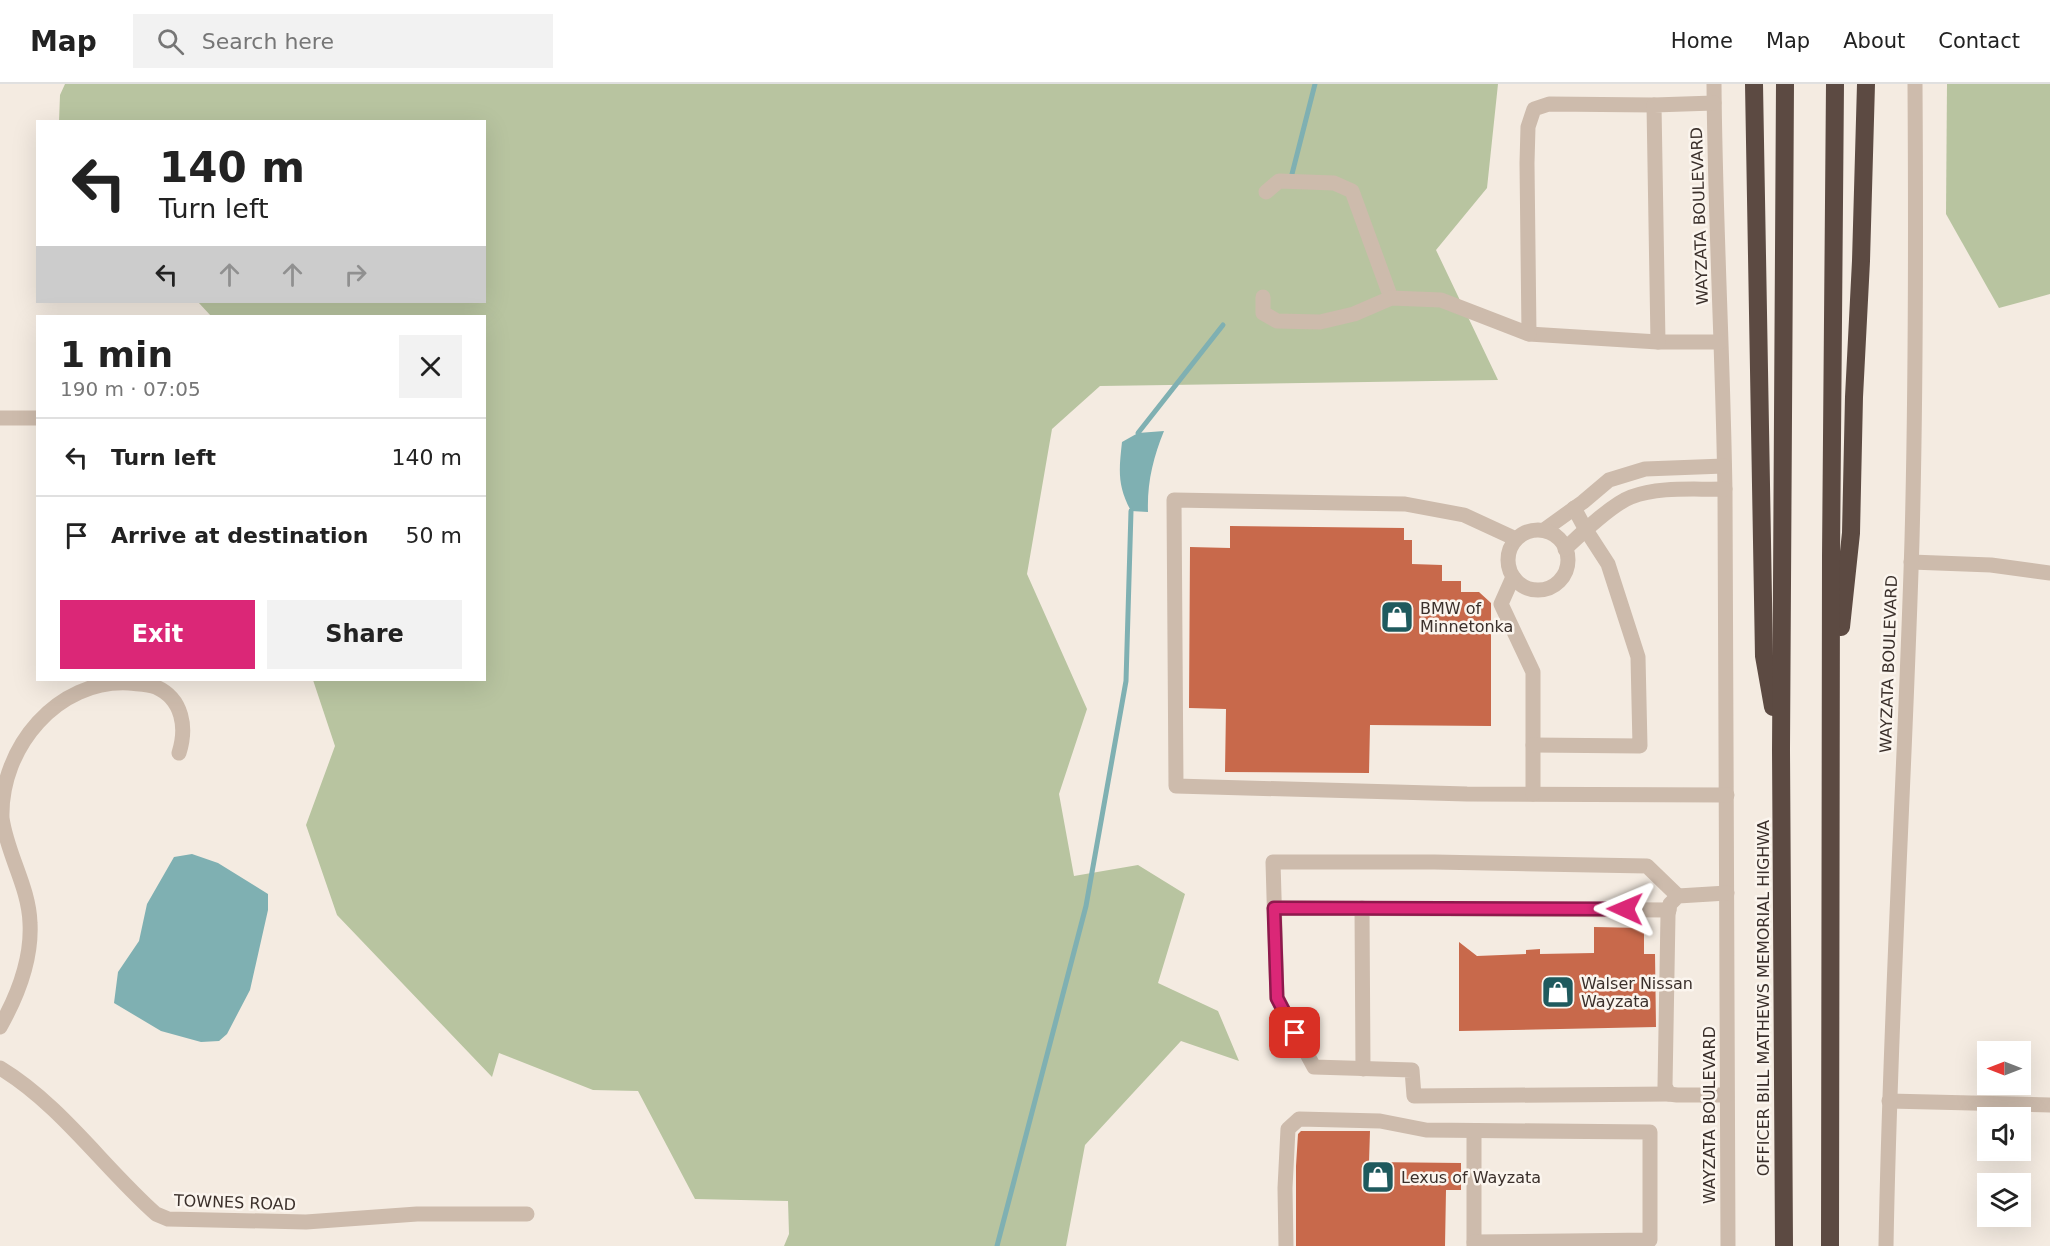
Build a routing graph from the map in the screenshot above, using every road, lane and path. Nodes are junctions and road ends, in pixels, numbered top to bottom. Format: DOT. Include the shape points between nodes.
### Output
graph roads {
  1 [pos="1713,84"];
  2 [pos="1754,84"];
  3 [pos="1785,84"];
  4 [pos="1835,84"];
  5 [pos="1866,84"];
  6 [pos="1915,84"];
  7 [pos="1714,103"];
  8 [pos="1654,105"];
  9 [pos="1266,192"];
  10 [pos="1263,297"];
  11 [pos="1390,298"];
  12 [pos="1529,334"];
  13 [pos="1658,342"];
  14 [pos="1720,342"];
  15 [pos="0,418"];
  16 [pos="36,418"];
  17 [pos="1724,466"];
  18 [pos="1725,489"];
  19 [pos="1574,508"];
  20 [pos="1586,530"];
  21 [pos="1544,531"];
  22 [pos="1516,539"];
  23 [pos="1565,549"];
  24 [pos="1911,562"];
  25 [pos="2050,573"];
  26 [pos="1513,577"];
  27 [pos="1830,721"];
  28 [pos="1533,745"];
  29 [pos="1781,750"];
  30 [pos="179,753"];
  31 [pos="1533,794"];
  32 [pos="1727,795"];
  33 [pos="1727,893"];
  34 [pos="1678,896"];
  35 [pos="1274,908"];
  36 [pos="1362,908"];
  37 [pos="1669,910"];
  38 [pos="0,1027"];
  39 [pos="0,1068"];
  40 [pos="1363,1069"];
  41 [pos="1669,1094"];
  42 [pos="1726,1095"];
  43 [pos="1889,1101"];
  44 [pos="2050,1105"];
  45 [pos="1474,1131"];
  46 [pos="527,1214"];
  47 [pos="1474,1244"];
  48 [pos="1286,1246"];
  49 [pos="1728,1246"];
  50 [pos="1784,1246"];
  51 [pos="1830,1246"];
  52 [pos="1886,1246"];
  1 -- 7 [label="street, WAYZATA BOULEVARD"];
  2 -- 29 [label="highway" via="1764,656"];
  3 -- 29 [label="highway"];
  4 -- 27 [label="highway"];
  5 -- 27 [label="highway" via="1851,533"];
  6 -- 24 [label="street, WAYZATA BOULEVARD"];
  7 -- 8 [label="street"];
  7 -- 14 [label="street, WAYZATA BOULEVARD"];
  8 -- 12 [label="street" via="1549,104 1534,109 1528,126 1527,163"];
  8 -- 13 [label="street"];
  9 -- 11 [label="street" via="1279,181 1334,183 1352,191"];
  10 -- 11 [label="street" via="1263,313 1277,321 1320,322 1354,314"];
  11 -- 12 [label="street" via="1441,300"];
  12 -- 13 [label="street"];
  13 -- 14 [label="street"];
  14 -- 17 [label="street, WAYZATA BOULEVARD"];
  15 -- 16 [label="street"];
  17 -- 18 [label="street, WAYZATA BOULEVARD"];
  17 -- 19 [label="street" via="1646,469 1609,480"];
  18 -- 20 [label="street" via="1658,491 1630,497"];
  18 -- 32 [label="street, WAYZATA BOULEVARD"];
  19 -- 20 [label="street"];
  19 -- 21 [label="street"];
  20 -- 23 [label="street"];
  20 -- 28 [label="street" via="1608,564 1638,657 1640,746"];
  21 -- 22 [label="street" via="1534,530"];
  21 -- 23 [label="street" via="1554,534"];
  22 -- 26 [label="street" via="1508,557"];
  22 -- 31 [label="street" via="1464,515 1405,504 1174,500 1176,786"];
  23 -- 26 [label="street" via="1566,568 1555,584 1537,590 1519,584"];
  24 -- 25 [label="street" via="1991,565"];
  24 -- 43 [label="street, WAYZATA BOULEVARD"];
  26 -- 28 [label="street" via="1501,604 1533,672"];
  27 -- 51 [label="highway"];
  28 -- 31 [label="street"];
  29 -- 50 [label="highway, OFFICER BILL MATHEWS MEMORIAL HIGHWA"];
  30 -- 38 [label="street" via="183,723 178,708 169,695 155,686 97,686 70,695 44,712 25,733 11,759 3,787 2,816 25,892 30,948 14,1000"];
  31 -- 32 [label="street"];
  32 -- 33 [label="street, WAYZATA BOULEVARD"];
  33 -- 34 [label="street"];
  33 -- 42 [label="street, WAYZATA BOULEVARD"];
  34 -- 35 [label="street" via="1647,866 1273,862"];
  34 -- 37 [label="street"];
  35 -- 36 [label="street"];
  35 -- 40 [label="street" via="1277,998 1314,1067"];
  36 -- 37 [label="street"];
  36 -- 40 [label="street"];
  37 -- 41 [label="street" via="1665,1086"];
  39 -- 46 [label="street, TOWNES ROAD" via="50,1107 156,1214 168,1219 306,1222 417,1214"];
  40 -- 41 [label="street" via="1412,1070 1414,1096"];
  41 -- 42 [label="street"];
  42 -- 49 [label="street, WAYZATA BOULEVARD"];
  43 -- 44 [label="street"];
  43 -- 52 [label="street, WAYZATA BOULEVARD"];
  45 -- 47 [label="street"];
  45 -- 47 [label="street" via="1650,1132 1650,1240"];
  45 -- 48 [label="street" via="1426,1130 1380,1121 1299,1119 1288,1129"];
}
